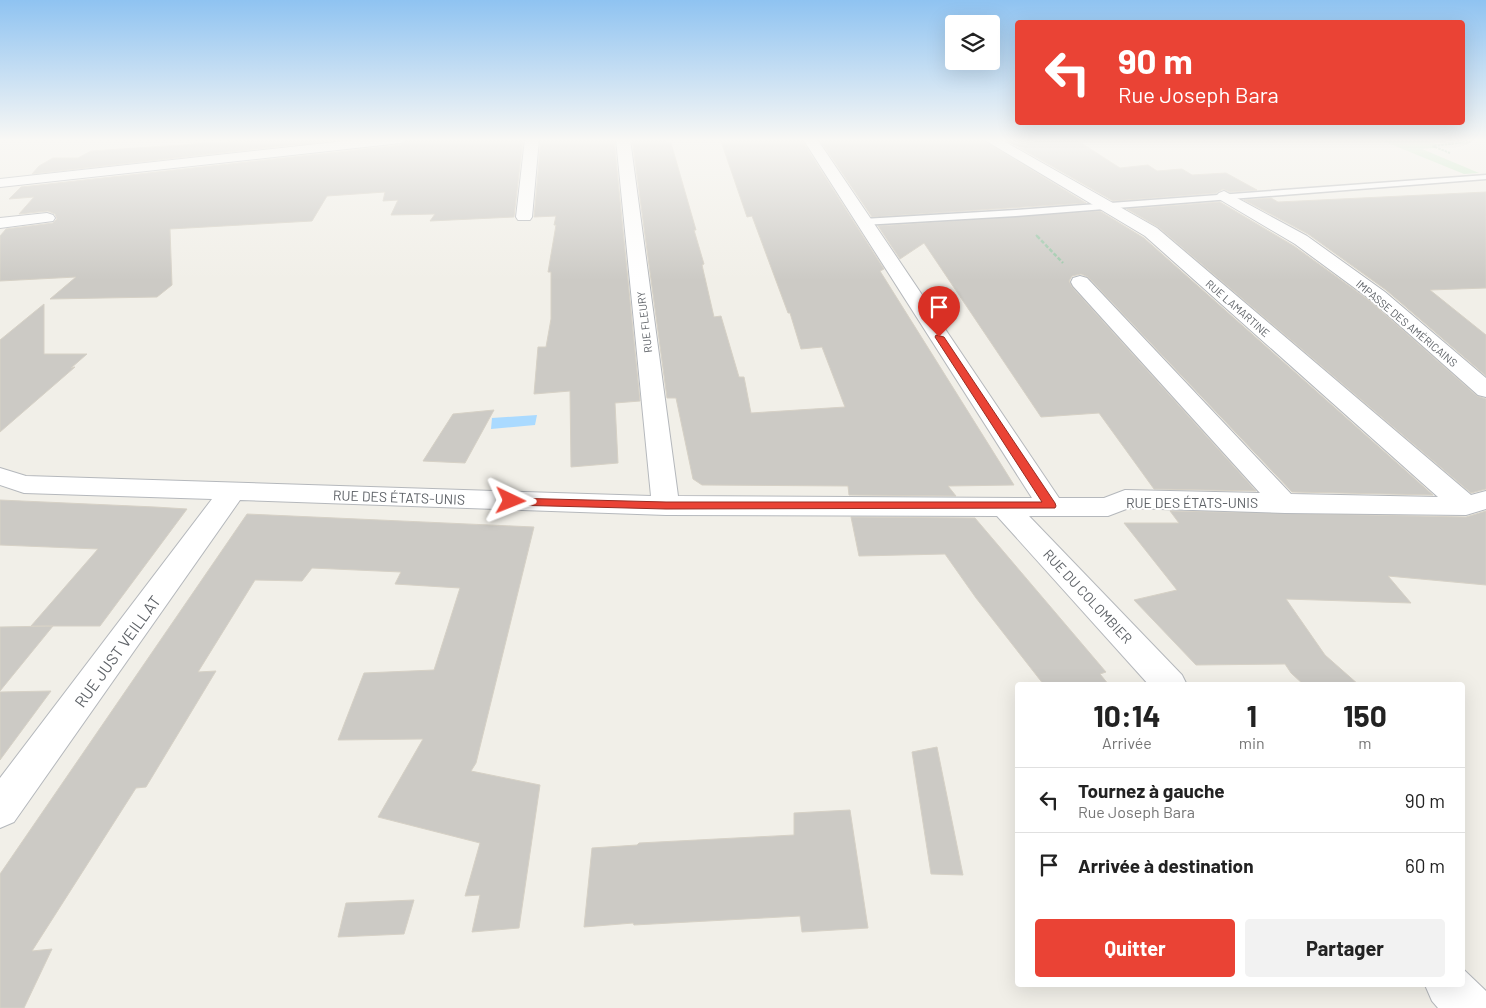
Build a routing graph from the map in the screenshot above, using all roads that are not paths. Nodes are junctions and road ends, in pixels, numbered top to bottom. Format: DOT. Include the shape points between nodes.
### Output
graph roads {
  1 [pos="527,186"];
  2 [pos="629,186"];
  3 [pos="840,186"];
  4 [pos="1071,186"];
  5 [pos="1361,186"];
  6 [pos="1224,196"];
  7 [pos="1104,205"];
  8 [pos="524,217"];
  9 [pos="47,218"];
  10 [pos="863,222"];
  11 [pos="0,223"];
  12 [pos="1080,282"];
  13 [pos="1486,390"];
  14 [pos="0,476"];
  15 [pos="232,492"];
  16 [pos="1476,503"];
  17 [pos="1285,504"];
  18 [pos="666,506"];
  19 [pos="1051,506"];
  20 [pos="1005,507"];
  21 [pos="1167,682"];
  22 [pos="0,809"];
  23 [pos="1450,987"];
  24 [pos="1470,1008"];
  1 -- 8 [label="street"];
  2 -- 18 [label="street, RUE FLEURY"];
  3 -- 10 [label="street"];
  4 -- 7 [label="street, RUE LAMARTINE"];
  5 -- 6 [label="lane"];
  6 -- 7 [label="lane"];
  6 -- 13 [label="street, IMPASSE DES AMÉRICAINS" via="1301,240 1378,296"];
  7 -- 10 [label="lane"];
  7 -- 16 [label="street, RUE LAMARTINE" via="1151,232"];
  9 -- 11 [label="street"];
  10 -- 19 [label="street"];
  12 -- 17 [label="street"];
  14 -- 15 [label="street, RUE DES ÉTATS-UNIS" via="24,484"];
  15 -- 18 [label="street, RUE DES ÉTATS-UNIS"];
  15 -- 22 [label="street, RUE JUST VEILLAT"];
  16 -- 17 [label="street, RUE DES ÉTATS-UNIS"];
  17 -- 19 [label="street, RUE DES ÉTATS-UNIS" via="1125,499 1108,507"];
  18 -- 20 [label="street, RUE DES ÉTATS-UNIS"];
  19 -- 20 [label="street, RUE DES ÉTATS-UNIS"];
  20 -- 21 [label="street, RUE DU COLOMBIER"];
  23 -- 24 [label="street"];
}
